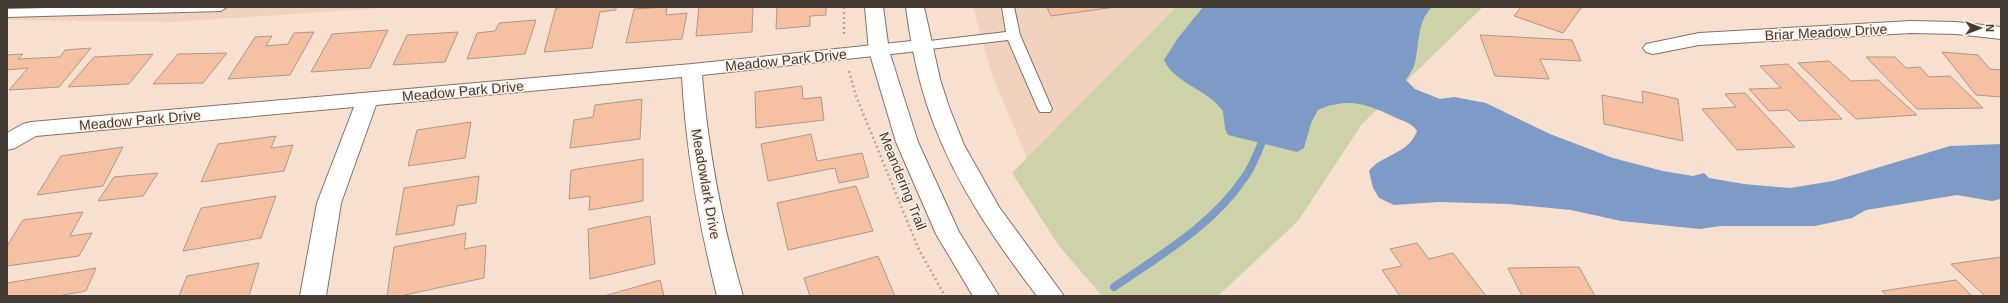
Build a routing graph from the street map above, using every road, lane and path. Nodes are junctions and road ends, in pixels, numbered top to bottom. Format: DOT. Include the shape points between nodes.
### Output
graph roads {
  1 [pos="221,7"];
  2 [pos="844,7"];
  3 [pos="874,7"];
  4 [pos="915,7"];
  5 [pos="1008,7"];
  6 [pos="7,13"];
  7 [pos="2001,33"];
  8 [pos="1013,34"];
  9 [pos="844,39"];
  10 [pos="921,46"];
  11 [pos="1652,48"];
  12 [pos="879,51"];
  13 [pos="692,70"];
  14 [pos="849,71"];
  15 [pos="367,100"];
  16 [pos="1045,109"];
  17 [pos="8,142"];
  18 [pos="313,296"];
  19 [pos="730,296"];
  20 [pos="945,296"];
  21 [pos="986,296"];
  22 [pos="1051,296"];
  1 -- 6 [label="lane"];
  2 -- 9 [label="path"];
  3 -- 12 [label="street"];
  4 -- 10 [label="street"];
  5 -- 8 [label="lane"];
  7 -- 11 [label="street, Briar Meadow Drive" via="1912,27 1699,39"];
  8 -- 10 [label="lane"];
  8 -- 16 [label="lane"];
  10 -- 12 [label="street, Meadow Park Drive"];
  10 -- 22 [label="street" via="943,122 962,163 992,214"];
  12 -- 13 [label="street, Meadow Park Drive"];
  12 -- 21 [label="street" via="908,142 948,234"];
  13 -- 15 [label="street, Meadow Park Drive"];
  13 -- 19 [label="street, Meadowlark Drive" via="704,184"];
  14 -- 20 [label="path, Meandering Trail" via="856,96 919,250"];
  15 -- 17 [label="street, Meadow Park Drive" via="31,129"];
  15 -- 18 [label="street" via="329,202"];
}
